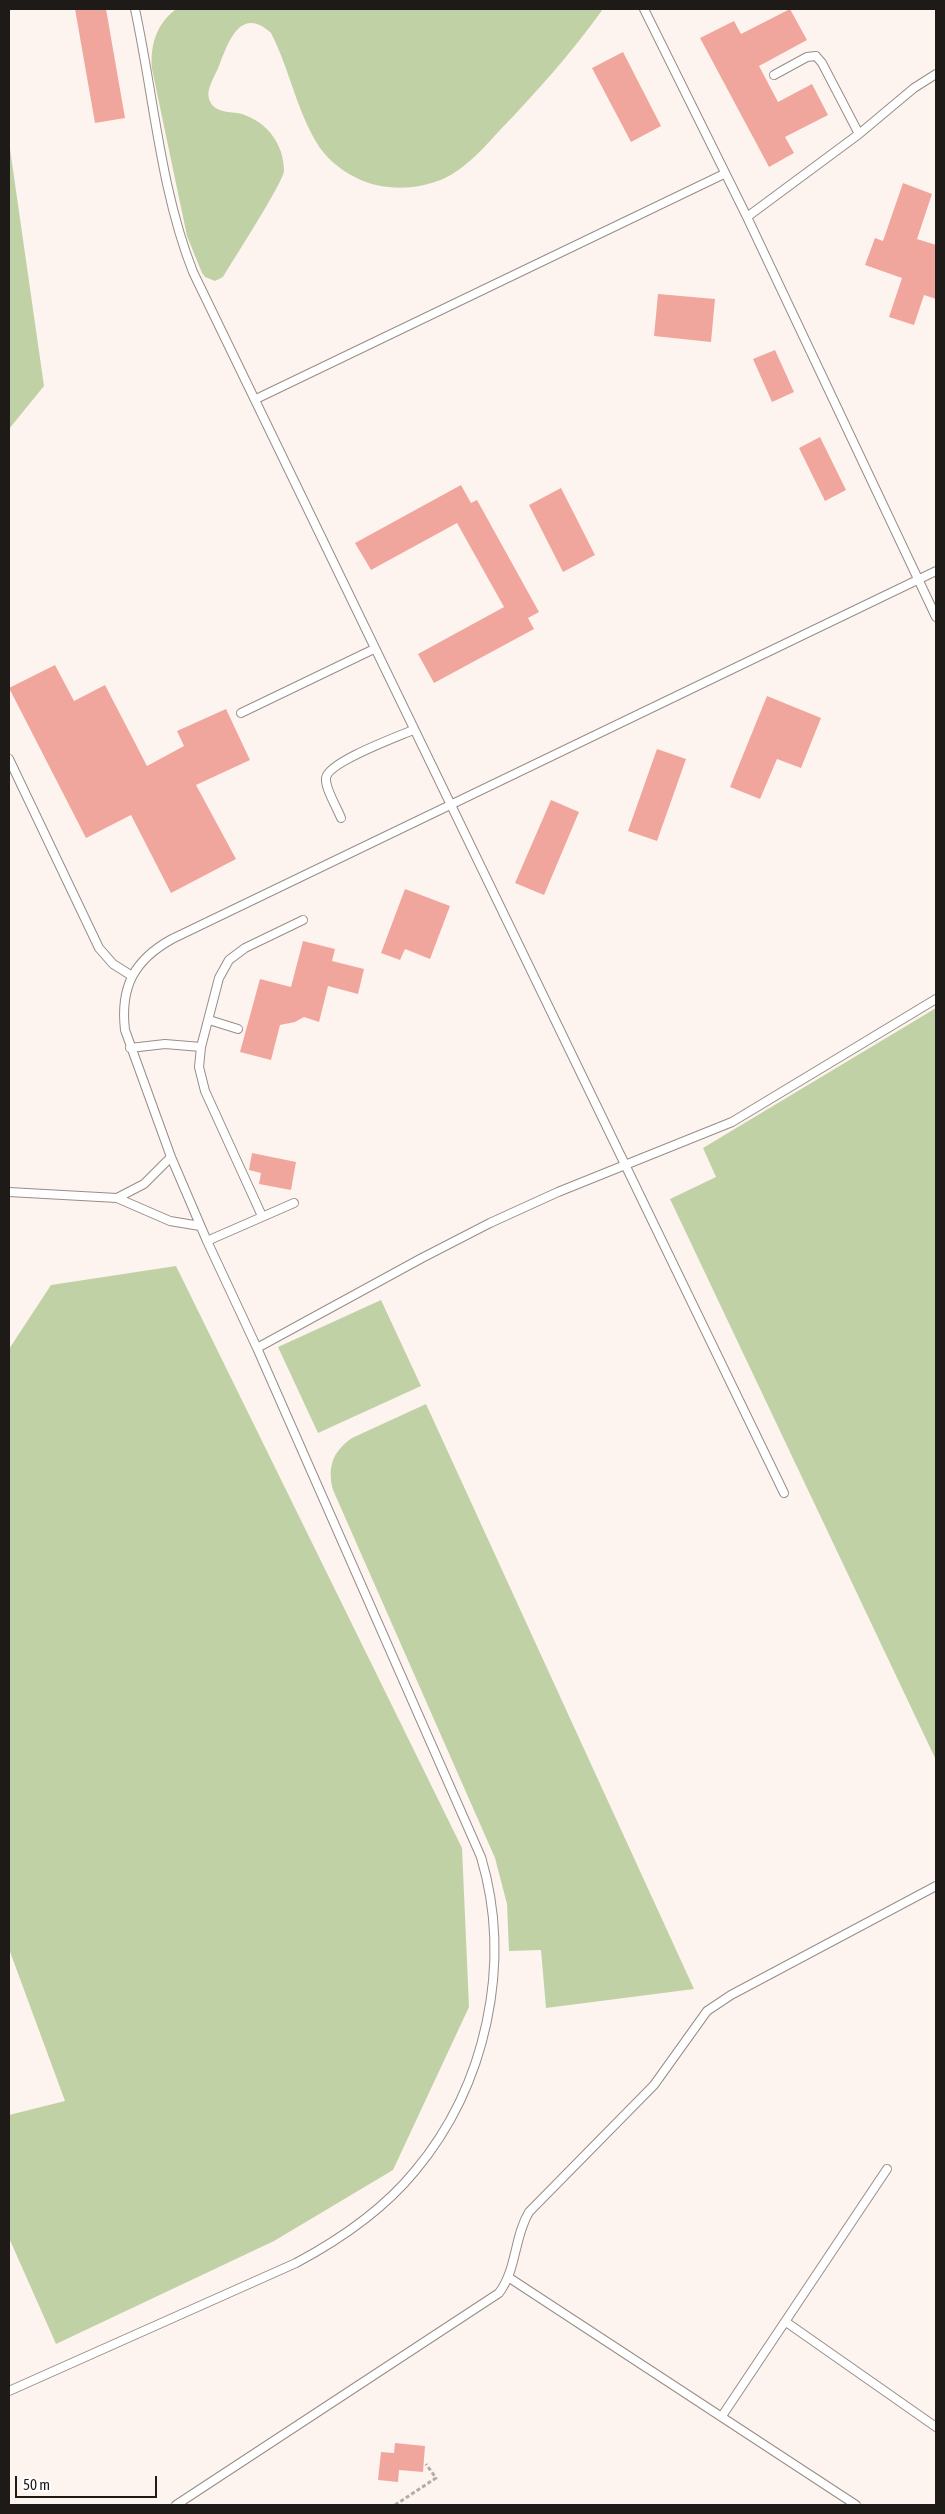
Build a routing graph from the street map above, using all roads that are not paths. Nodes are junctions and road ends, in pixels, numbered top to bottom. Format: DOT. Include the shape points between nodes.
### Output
graph roads {
  1 [pos="144,9"];
  2 [pos="644,9"];
  3 [pos="136,11"];
  4 [pos="936,74"];
  5 [pos="774,76"];
  6 [pos="859,134"];
  7 [pos="724,174"];
  8 [pos="747,217"];
  9 [pos="256,399"];
  10 [pos="936,571"];
  11 [pos="917,580"];
  12 [pos="936,617"];
  13 [pos="374,649"];
  14 [pos="241,713"];
  15 [pos="413,730"];
  16 [pos="9,759"];
  17 [pos="450,806"];
  18 [pos="341,818"];
  19 [pos="303,920"];
  20 [pos="132,976"];
  21 [pos="936,1000"];
  22 [pos="209,1020"];
  23 [pos="238,1029"];
  24 [pos="200,1047"];
  25 [pos="130,1048"];
  26 [pos="171,1157"];
  27 [pos="624,1165"];
  28 [pos="9,1192"];
  29 [pos="117,1198"];
  30 [pos="294,1203"];
  31 [pos="262,1216"];
  32 [pos="200,1226"];
  33 [pos="207,1242"];
  34 [pos="257,1348"];
  35 [pos="784,1493"];
  36 [pos="936,1886"];
  37 [pos="887,2169"];
  38 [pos="508,2277"];
  39 [pos="786,2322"];
  40 [pos="9,2391"];
  41 [pos="722,2416"];
  42 [pos="936,2427"];
  43 [pos="176,2505"];
  44 [pos="856,2505"];
  1 -- 3 [label="lane"];
  2 -- 7 [label="lane"];
  3 -- 9 [label="lane" via="162,163 182,242 200,288"];
  4 -- 6 [label="lane" via="895,102"];
  5 -- 6 [label="lane" via="807,57 816,56"];
  6 -- 8 [label="lane"];
  7 -- 8 [label="lane"];
  7 -- 9 [label="lane"];
  8 -- 11 [label="lane"];
  9 -- 13 [label="lane"];
  10 -- 11 [label="lane"];
  11 -- 12 [label="lane"];
  11 -- 17 [label="lane"];
  13 -- 14 [label="lane"];
  13 -- 15 [label="lane"];
  15 -- 17 [label="lane"];
  15 -- 18 [label="lane" via="344,760 329,772 326,778 328,786"];
  16 -- 20 [label="lane" via="99,948 113,964"];
  17 -- 20 [label="lane" via="172,938 142,960"];
  17 -- 27 [label="lane"];
  19 -- 22 [label="lane" via="245,948 229,960 219,978"];
  20 -- 25 [label="lane" via="125,993 123,1011 124,1030"];
  21 -- 27 [label="lane" via="732,1122"];
  22 -- 23 [label="lane"];
  22 -- 24 [label="lane"];
  24 -- 25 [label="lane" via="172,1044"];
  24 -- 31 [label="lane" via="199,1067 205,1091"];
  25 -- 26 [label="lane"];
  26 -- 29 [label="lane" via="144,1184"];
  26 -- 32 [label="lane"];
  27 -- 34 [label="lane" via="456,1240"];
  27 -- 35 [label="lane"];
  28 -- 29 [label="lane"];
  29 -- 32 [label="lane" via="170,1221"];
  30 -- 31 [label="lane"];
  31 -- 33 [label="lane"];
  32 -- 33 [label="lane"];
  33 -- 34 [label="lane"];
  34 -- 40 [label="lane" via="481,1857 488,1882 494,1934 492,1984 484,2035 457,2107 430,2151 394,2194 348,2232 323,2249 269,2276"];
  36 -- 38 [label="lane" via="731,1995 707,2011 654,2085 529,2212 518,2233"];
  37 -- 39 [label="lane"];
  38 -- 41 [label="lane"];
  38 -- 43 [label="lane" via="500,2292 492,2298"];
  39 -- 41 [label="lane"];
  39 -- 42 [label="lane"];
  41 -- 44 [label="lane"];
}
